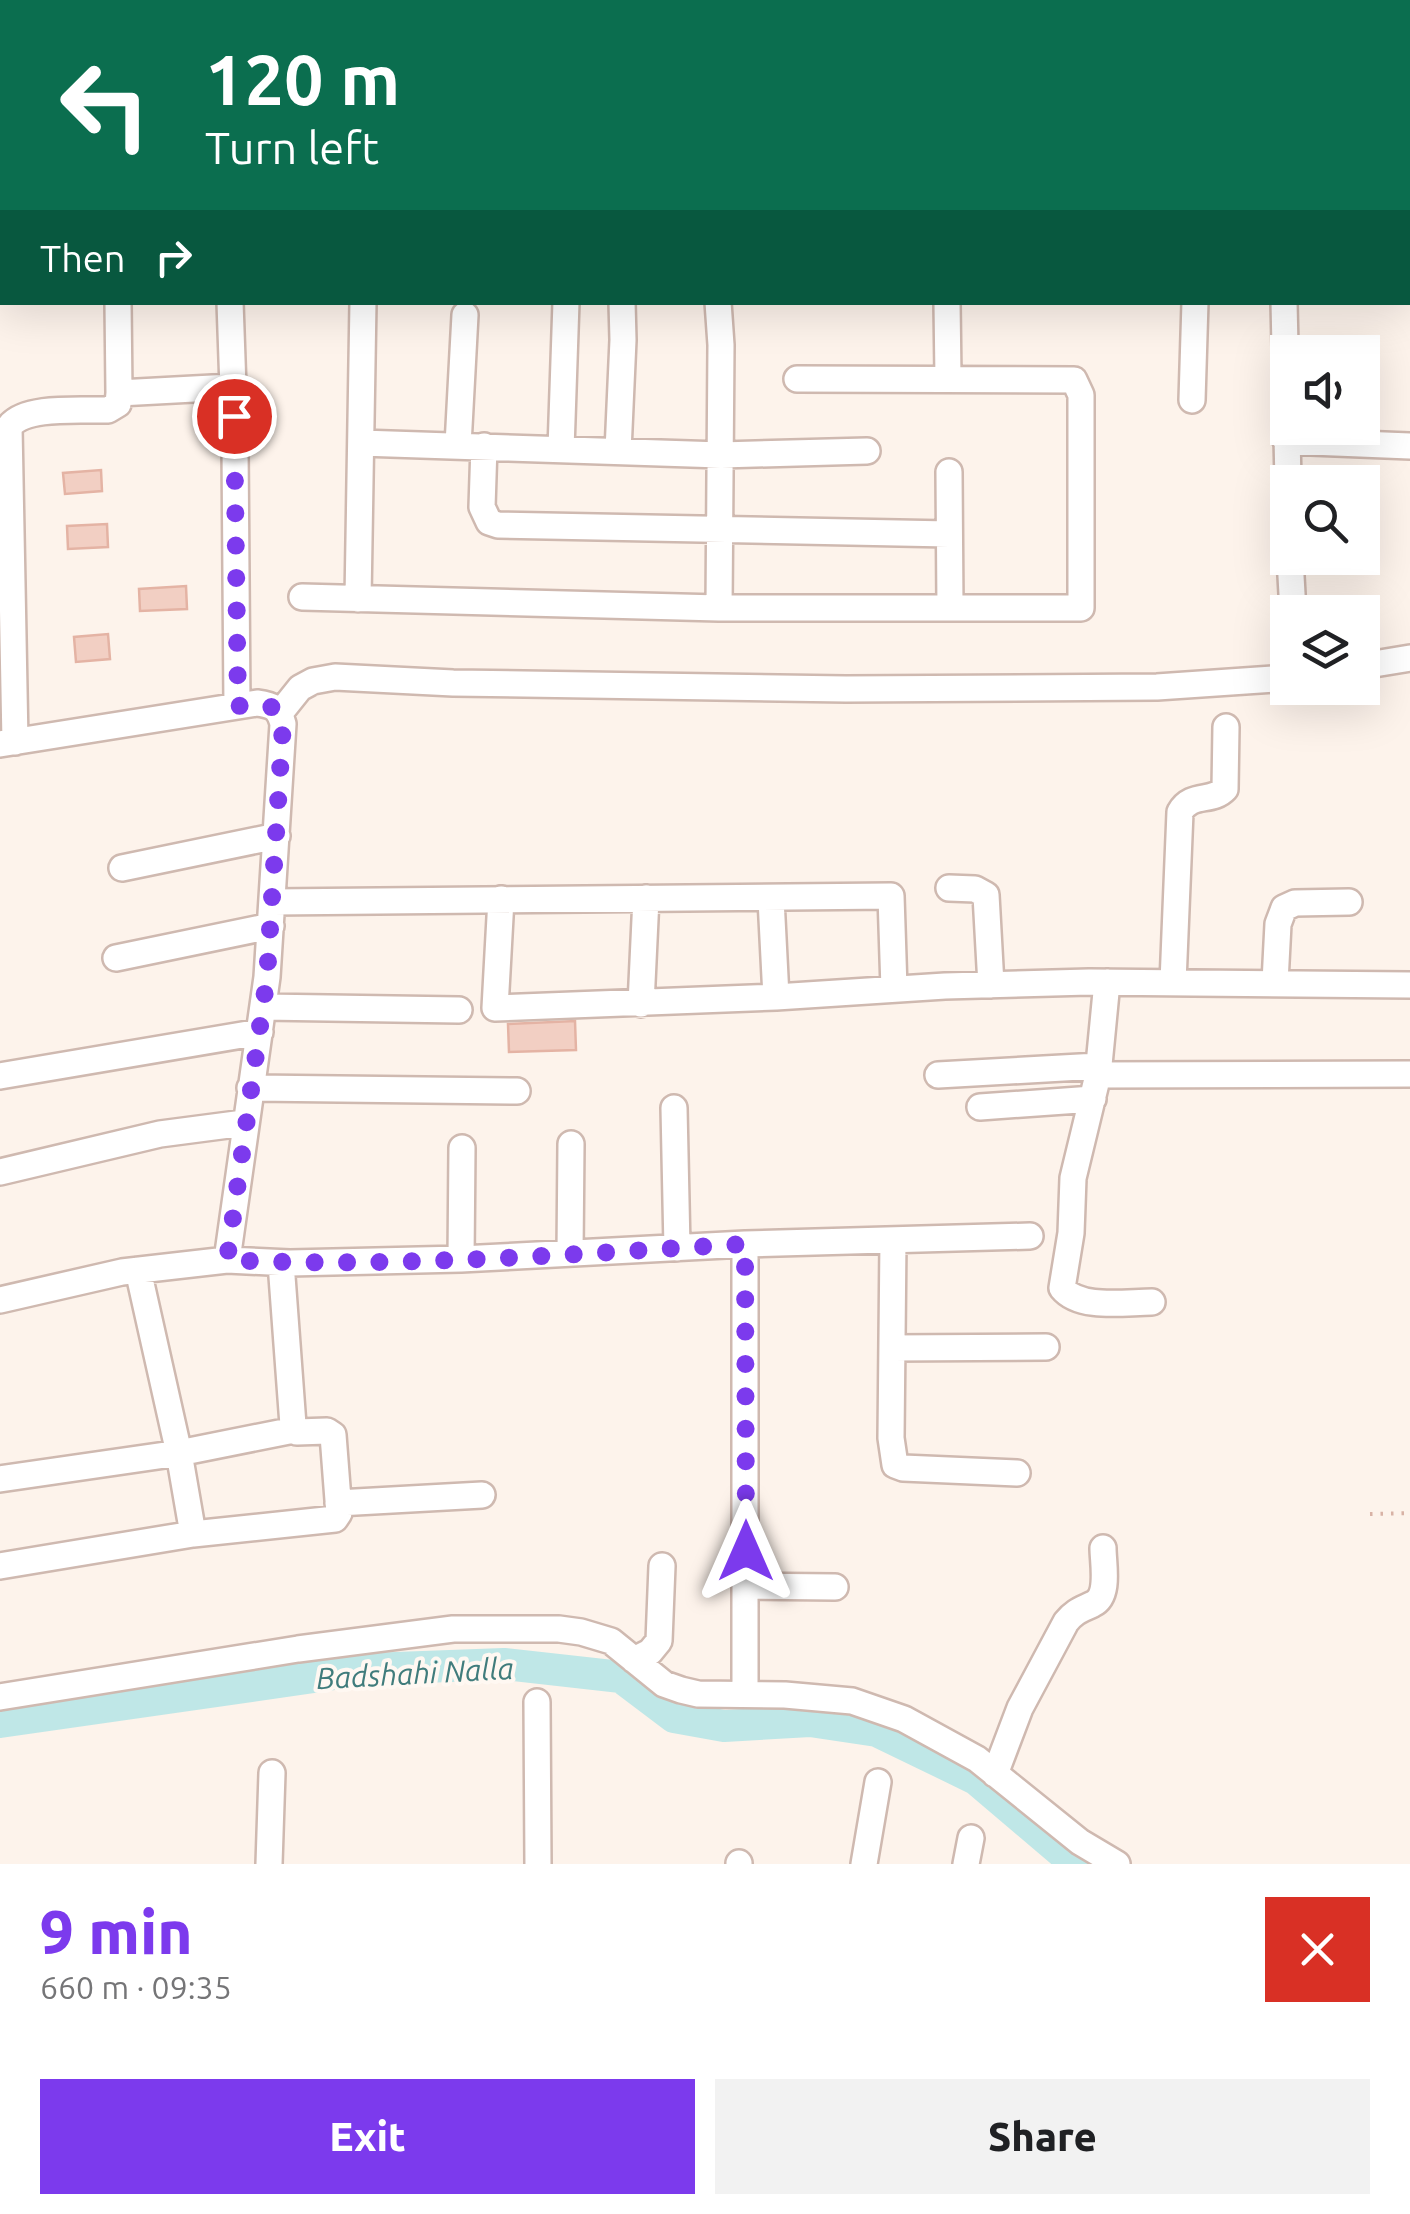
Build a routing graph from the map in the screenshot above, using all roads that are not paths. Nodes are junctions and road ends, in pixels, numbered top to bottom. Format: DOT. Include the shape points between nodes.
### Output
graph roads {
  1 [pos="118,305"];
  2 [pos="230,305"];
  3 [pos="362,305"];
  4 [pos="566,305"];
  5 [pos="622,305"];
  6 [pos="718,305"];
  7 [pos="947,305"];
  8 [pos="1194,305"];
  9 [pos="1284,305"];
  10 [pos="465,315"];
  11 [pos="1284,335"];
  12 [pos="948,378"];
  13 [pos="798,379"];
  14 [pos="232,387"];
  15 [pos="119,393"];
  16 [pos="1192,400"];
  17 [pos="361,443"];
  18 [pos="471,445"];
  19 [pos="1380,445"];
  20 [pos="1410,446"];
  21 [pos="561,449"];
  22 [pos="618,451"];
  23 [pos="868,451"];
  24 [pos="721,456"];
  25 [pos="949,472"];
  26 [pos="721,531"];
  27 [pos="949,534"];
  28 [pos="302,597"];
  29 [pos="358,599"];
  30 [pos="719,608"];
  31 [pos="950,608"];
  32 [pos="1410,658"];
  33 [pos="1380,663"];
  34 [pos="1270,679"];
  35 [pos="238,706"];
  36 [pos="280,713"];
  37 [pos="1226,727"];
  38 [pos="8,743"];
  39 [pos="277,836"];
  40 [pos="122,868"];
  41 [pos="949,888"];
  42 [pos="646,898"];
  43 [pos="771,898"];
  44 [pos="501,899"];
  45 [pos="1349,902"];
  46 [pos="272,914"];
  47 [pos="116,958"];
  48 [pos="1107,982"];
  49 [pos="1174,982"];
  50 [pos="1276,982"];
  51 [pos="991,984"];
  52 [pos="1410,985"];
  53 [pos="894,989"];
  54 [pos="776,997"];
  55 [pos="641,1004"];
  56 [pos="459,1010"];
  57 [pos="261,1019"];
  58 [pos="1410,1074"];
  59 [pos="938,1075"];
  60 [pos="0,1076"];
  61 [pos="1096,1080"];
  62 [pos="250,1088"];
  63 [pos="517,1091"];
  64 [pos="980,1106"];
  65 [pos="674,1108"];
  66 [pos="244,1123"];
  67 [pos="572,1144"];
  68 [pos="462,1148"];
  69 [pos="0,1172"];
  70 [pos="1030,1236"];
  71 [pos="893,1240"];
  72 [pos="745,1244"];
  73 [pos="678,1248"];
  74 [pos="570,1254"];
  75 [pos="461,1258"];
  76 [pos="227,1260"];
  77 [pos="281,1263"];
  78 [pos="138,1270"];
  79 [pos="0,1300"];
  80 [pos="1152,1302"];
  81 [pos="1046,1347"];
  82 [pos="892,1348"];
  83 [pos="294,1430"];
  84 [pos="180,1452"];
  85 [pos="1017,1473"];
  86 [pos="0,1479"];
  87 [pos="482,1495"];
  88 [pos="338,1503"];
  89 [pos="193,1534"];
  90 [pos="1103,1548"];
  91 [pos="0,1566"];
  92 [pos="662,1566"];
  93 [pos="746,1586"];
  94 [pos="835,1586"];
  95 [pos="634,1660"];
  96 [pos="745,1694"];
  97 [pos="0,1696"];
  98 [pos="537,1702"];
  99 [pos="272,1773"];
  100 [pos="996,1774"];
  101 [pos="878,1782"];
  102 [pos="971,1838"];
  103 [pos="269,1864"];
  104 [pos="538,1864"];
  105 [pos="864,1864"];
  106 [pos="966,1864"];
  107 [pos="1117,1864"];
  1 -- 15 [label="street"];
  2 -- 14 [label="street"];
  3 -- 17 [label="street"];
  4 -- 21 [label="street"];
  5 -- 22 [label="street"];
  6 -- 24 [label="street"];
  7 -- 12 [label="street"];
  8 -- 16 [label="street"];
  9 -- 11 [label="street"];
  10 -- 18 [label="street"];
  12 -- 13 [label="street"];
  12 -- 31 [label="street" via="1074,380 1081,395 1081,608"];
  14 -- 15 [label="street"];
  14 -- 35 [label="street"];
  15 -- 38 [label="street" via="118,404 108,410 33,412 9,427"];
  17 -- 18 [label="street"];
  17 -- 29 [label="street"];
  18 -- 21 [label="street"];
  18 -- 26 [label="street" via="489,522"];
  19 -- 20 [label="street"];
  21 -- 22 [label="street"];
  22 -- 24 [label="street"];
  23 -- 24 [label="street"];
  24 -- 26 [label="street"];
  25 -- 27 [label="street"];
  26 -- 27 [label="street"];
  26 -- 30 [label="street"];
  27 -- 31 [label="street"];
  28 -- 29 [label="street"];
  29 -- 30 [label="street"];
  30 -- 31 [label="street"];
  32 -- 33 [label="street"];
  34 -- 36 [label="street" via="1117,688 846,689 335,677 300,688"];
  35 -- 36 [label="street" via="272,705"];
  35 -- 38 [label="street"];
  36 -- 39 [label="street"];
  37 -- 49 [label="street" via="1225,789 1185,803 1180,812"];
  39 -- 40 [label="street"];
  39 -- 46 [label="street"];
  41 -- 51 [label="street" via="986,895"];
  42 -- 43 [label="street"];
  42 -- 44 [label="street"];
  42 -- 55 [label="street"];
  43 -- 53 [label="street" via="891,896"];
  43 -- 54 [label="street"];
  44 -- 46 [label="street"];
  44 -- 55 [label="street" via="495,1008"];
  45 -- 50 [label="street" via="1284,908"];
  46 -- 47 [label="street"];
  46 -- 57 [label="street"];
  48 -- 49 [label="street"];
  48 -- 51 [label="street"];
  48 -- 61 [label="street"];
  49 -- 50 [label="street"];
  50 -- 52 [label="street"];
  51 -- 53 [label="street"];
  53 -- 54 [label="street"];
  54 -- 55 [label="street"];
  56 -- 57 [label="street"];
  57 -- 60 [label="street"];
  57 -- 62 [label="street"];
  58 -- 61 [label="street"];
  59 -- 61 [label="street"];
  61 -- 64 [label="street"];
  61 -- 80 [label="street" via="1074,1178 1062,1288 1086,1302"];
  62 -- 63 [label="street"];
  62 -- 66 [label="street"];
  65 -- 73 [label="street"];
  66 -- 69 [label="street" via="160,1134"];
  66 -- 76 [label="street"];
  67 -- 74 [label="street"];
  68 -- 75 [label="street"];
  70 -- 71 [label="street"];
  71 -- 72 [label="street"];
  71 -- 82 [label="street"];
  72 -- 73 [label="street"];
  72 -- 93 [label="street"];
  73 -- 74 [label="street"];
  74 -- 75 [label="street"];
  75 -- 77 [label="street"];
  76 -- 77 [label="street"];
  76 -- 78 [label="street"];
  77 -- 83 [label="street"];
  78 -- 79 [label="street"];
  78 -- 84 [label="street"];
  81 -- 82 [label="street"];
  82 -- 85 [label="street" via="895,1464"];
  83 -- 84 [label="street"];
  83 -- 88 [label="street" via="332,1436"];
  84 -- 86 [label="street"];
  84 -- 89 [label="street"];
  87 -- 88 [label="street"];
  88 -- 89 [label="street" via="336,1519 326,1522"];
  89 -- 91 [label="street"];
  90 -- 100 [label="street" via="1102,1594 1066,1622 1020,1708"];
  92 -- 95 [label="street" via="659,1641"];
  93 -- 94 [label="street"];
  93 -- 96 [label="street"];
  95 -- 96 [label="street" via="681,1690"];
  95 -- 97 [label="street" via="611,1642 581,1632 453,1629"];
  96 -- 100 [label="street" via="872,1706 960,1748"];
  98 -- 104 [label="street"];
  99 -- 103 [label="street"];
  100 -- 107 [label="street"];
  101 -- 105 [label="street"];
  102 -- 106 [label="street"];
}
